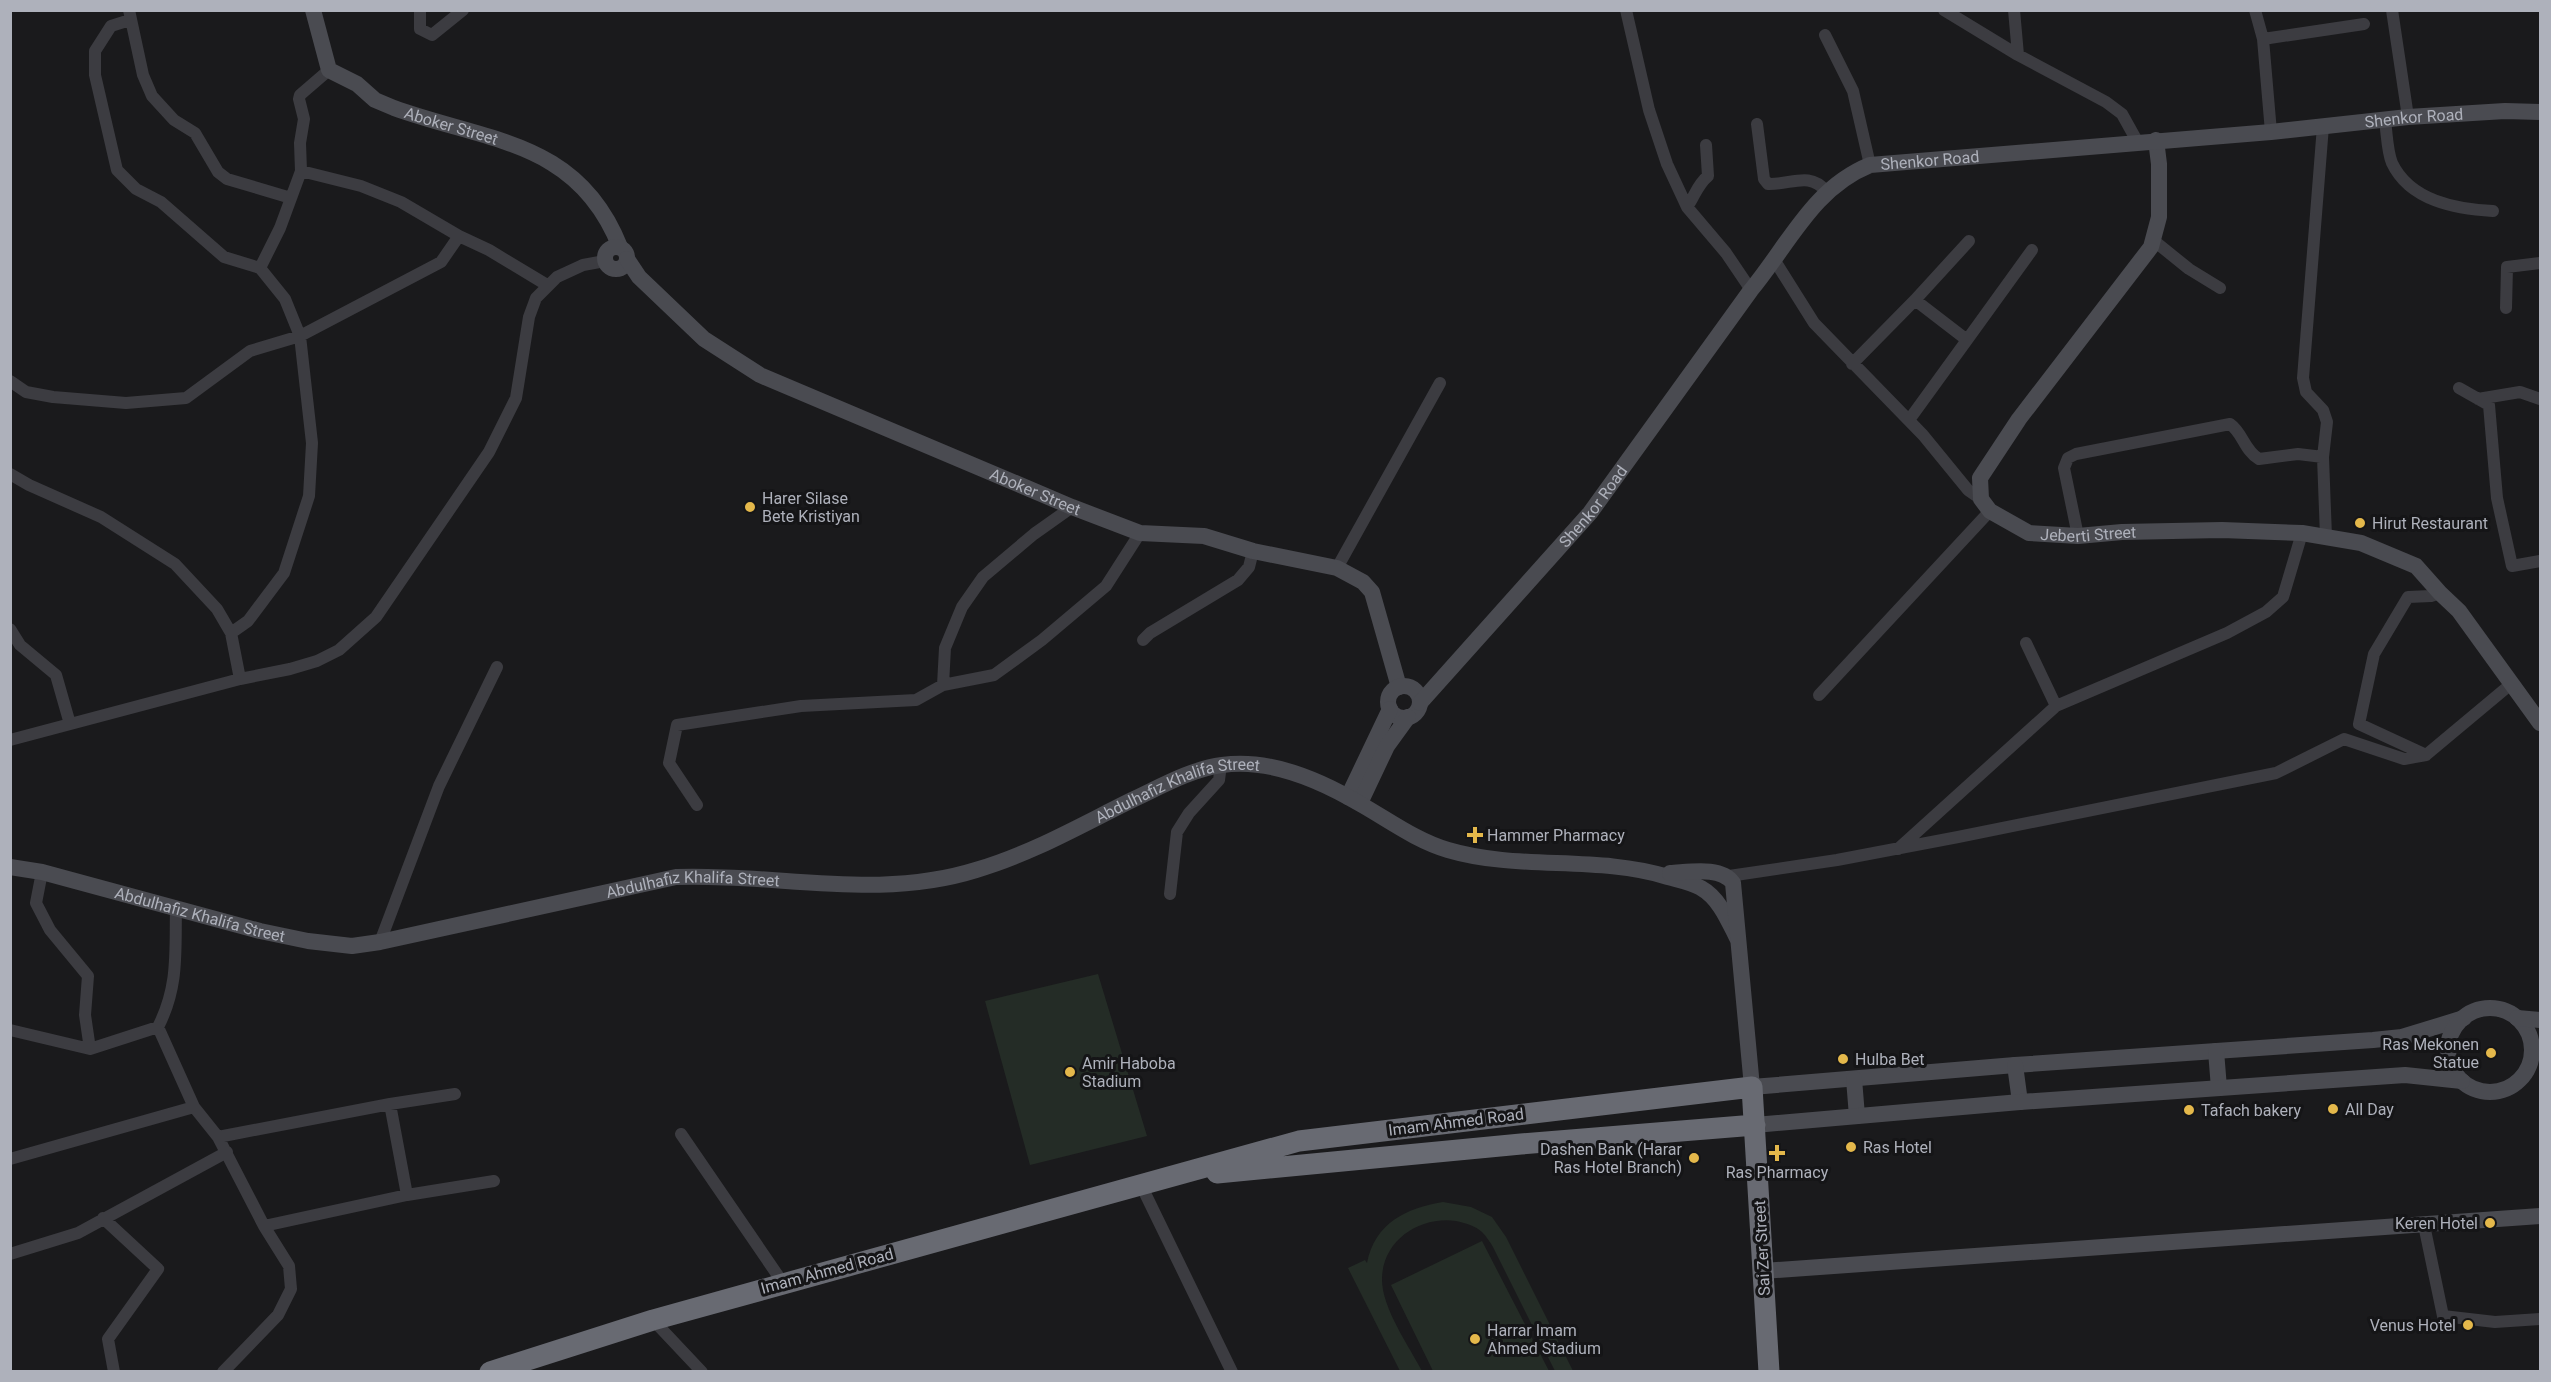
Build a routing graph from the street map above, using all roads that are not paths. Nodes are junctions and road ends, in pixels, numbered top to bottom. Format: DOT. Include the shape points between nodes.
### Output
graph roads {
  1 [pos="313,10"];
  2 [pos="420,10"];
  3 [pos="463,10"];
  4 [pos="1626,10"];
  5 [pos="1944,10"];
  6 [pos="2014,10"];
  7 [pos="2255,10"];
  8 [pos="2392,10"];
  9 [pos="130,15"];
  10 [pos="2364,24"];
  11 [pos="1825,35"];
  12 [pos="2263,39"];
  13 [pos="2018,55"];
  14 [pos="329,70"];
  15 [pos="2541,112"];
  16 [pos="2408,117"];
  17 [pos="2385,121"];
  18 [pos="1757,124"];
  19 [pos="2323,126"];
  20 [pos="2271,132"];
  21 [pos="2156,140"];
  22 [pos="2136,141"];
  23 [pos="1706,144"];
  24 [pos="1870,165"];
  25 [pos="302,171"];
  26 [pos="1826,191"];
  27 [pos="291,198"];
  28 [pos="1687,207"];
  29 [pos="2493,211"];
  30 [pos="459,236"];
  31 [pos="2153,240"];
  32 [pos="1969,241"];
  33 [pos="2031,250"];
  34 [pos="616,257"];
  35 [pos="1775,261"];
  36 [pos="2541,263"];
  37 [pos="260,268"];
  38 [pos="547,285"];
  39 [pos="2220,288"];
  40 [pos="1751,290"];
  41 [pos="1915,300"];
  42 [pos="2506,308"];
  43 [pos="300,336"];
  44 [pos="1967,340"];
  45 [pos="1852,364"];
  46 [pos="10,381"];
  47 [pos="1440,383"];
  48 [pos="2459,388"];
  49 [pos="2478,399"];
  50 [pos="2541,399"];
  51 [pos="1909,420"];
  52 [pos="2323,457"];
  53 [pos="10,474"];
  54 [pos="1986,505"];
  55 [pos="1072,507"];
  56 [pos="1140,533"];
  57 [pos="2302,533"];
  58 [pos="2078,536"];
  59 [pos="2326,537"];
  60 [pos="1253,551"];
  61 [pos="2541,561"];
  62 [pos="1337,568"];
  63 [pos="2440,593"];
  64 [pos="10,629"];
  65 [pos="231,633"];
  66 [pos="1143,640"];
  67 [pos="2026,643"];
  68 [pos="497,668"];
  69 [pos="240,679"];
  70 [pos="2511,684"];
  71 [pos="943,685"];
  72 [pos="1411,693"];
  73 [pos="1819,695"];
  74 [pos="2056,706"];
  75 [pos="1390,709"];
  76 [pos="1408,717"];
  77 [pos="2541,723"];
  78 [pos="70,724"];
  79 [pos="10,740"];
  80 [pos="2426,755"];
  81 [pos="1221,765"];
  82 [pos="1367,773"];
  83 [pos="1326,787"];
  84 [pos="1354,800"];
  85 [pos="697,805"];
  86 [pos="1385,819"];
  87 [pos="1898,849"];
  88 [pos="10,867"];
  89 [pos="42,872"];
  90 [pos="1657,873"];
  91 [pos="1728,876"];
  92 [pos="1170,894"];
  93 [pos="176,908"];
  94 [pos="1737,938"];
  95 [pos="380,942"];
  96 [pos="2464,1018"];
  97 [pos="2517,1018"];
  98 [pos="2541,1020"];
  99 [pos="158,1027"];
  100 [pos="10,1030"];
  101 [pos="90,1049"];
  102 [pos="2216,1051"];
  103 [pos="2015,1065"];
  104 [pos="2541,1072"];
  105 [pos="2523,1077"];
  106 [pos="1854,1079"];
  107 [pos="2462,1082"];
  108 [pos="1752,1087"];
  109 [pos="2219,1088"];
  110 [pos="455,1094"];
  111 [pos="2020,1102"];
  112 [pos="390,1104"];
  113 [pos="194,1107"];
  114 [pos="1857,1116"];
  115 [pos="1755,1125"];
  116 [pos="681,1134"];
  117 [pos="218,1137"];
  118 [pos="226,1152"];
  119 [pos="10,1159"];
  120 [pos="1165,1178"];
  121 [pos="494,1181"];
  122 [pos="1141,1185"];
  123 [pos="407,1195"];
  124 [pos="2541,1216"];
  125 [pos="104,1218"];
  126 [pos="2424,1225"];
  127 [pos="264,1226"];
  128 [pos="10,1254"];
  129 [pos="1763,1271"];
  130 [pos="783,1283"];
  131 [pos="2541,1319"];
  132 [pos="653,1320"];
  133 [pos="114,1371"];
  134 [pos="224,1371"];
  135 [pos="490,1371"];
  136 [pos="702,1371"];
  137 [pos="1232,1371"];
  138 [pos="1769,1371"];
  1 -- 14 [label="main road"];
  2 -- 3 [label="street" via="420,29 432,35"];
  4 -- 28 [label="street" via="1649,110"];
  5 -- 13 [label="street"];
  6 -- 13 [label="street"];
  7 -- 12 [label="street"];
  8 -- 16 [label="street"];
  9 -- 27 [label="street" via="143,75 152,96 174,120 195,133 218,172"];
  9 -- 37 [label="street" via="111,26 95,51 95,75 117,170 224,257"];
  10 -- 12 [label="street"];
  11 -- 24 [label="street" via="1853,91"];
  12 -- 20 [label="street"];
  13 -- 22 [label="street" via="2106,102 2122,114"];
  14 -- 25 [label="street" via="300,95 304,119 300,144"];
  14 -- 34 [label="main road, Aboker Street" via="394,108 513,144 558,165 596,201 612,228"];
  15 -- 16 [label="main road, Shenkor Road"];
  16 -- 17 [label="main road, Shenkor Road"];
  17 -- 19 [label="main road, Shenkor Road"];
  17 -- 29 [label="street" via="2391,162 2408,185 2441,204"];
  18 -- 26 [label="street" via="1764,179 1768,184 1810,179"];
  19 -- 20 [label="main road, Shenkor Road"];
  19 -- 52 [label="street" via="2303,378 2306,392 2323,410 2327,422"];
  20 -- 21 [label="main road, Shenkor Road"];
  21 -- 22 [label="main road, Shenkor Road"];
  21 -- 31 [label="main road" via="2159,217"];
  22 -- 24 [label="main road, Shenkor Road"];
  23 -- 28 [label="street" via="1708,176 1696,188"];
  24 -- 26 [label="main road, Shenkor Road"];
  25 -- 27 [label="street"];
  25 -- 30 [label="street" via="361,186 401,202"];
  26 -- 35 [label="main road, Shenkor Road"];
  27 -- 37 [label="street"];
  28 -- 40 [label="street"];
  30 -- 38 [label="street"];
  30 -- 43 [label="street" via="441,262"];
  31 -- 39 [label="street"];
  31 -- 54 [label="main road" via="2019,419 1980,478"];
  32 -- 41 [label="street"];
  33 -- 44 [label="street"];
  34 -- 38 [label="street" via="583,265"];
  34 -- 55 [label="main road, Aboker Street" via="704,339 760,375"];
  35 -- 40 [label="main road, Shenkor Road"];
  35 -- 45 [label="street" via="1814,323"];
  36 -- 42 [label="street" via="2507,267"];
  37 -- 43 [label="street" via="285,299"];
  38 -- 69 [label="street" via="536,298 529,317 516,398 489,452 376,616 339,650 317,661"];
  40 -- 72 [label="main road, Shenkor Road" via="1590,513 1449,668"];
  41 -- 44 [label="street"];
  41 -- 45 [label="street"];
  43 -- 46 [label="street" via="250,351 186,398 126,404 63,398 26,392"];
  43 -- 65 [label="street" via="312,443 309,496 284,573 248,621"];
  44 -- 51 [label="street"];
  45 -- 51 [label="street"];
  47 -- 62 [label="street"];
  48 -- 49 [label="street"];
  49 -- 50 [label="street" via="2520,392"];
  49 -- 61 [label="street" via="2489,405 2497,498 2512,566"];
  51 -- 54 [label="street" via="1968,490"];
  52 -- 58 [label="street" via="2298,454 2259,459 2230,424 2076,454 2068,458 2064,468"];
  52 -- 59 [label="street"];
  53 -- 65 [label="street" via="101,517 175,564 217,609"];
  54 -- 58 [label="main road, Jeberti Street" via="2029,533"];
  54 -- 73 [label="street"];
  55 -- 56 [label="main road, Aboker Street"];
  55 -- 71 [label="street" via="983,577 962,607 945,648"];
  56 -- 60 [label="main road, Aboker Street" via="1204,536"];
  56 -- 71 [label="street" via="1106,586 1042,640 994,675"];
  57 -- 58 [label="main road, Jeberti Street" via="2222,530"];
  57 -- 59 [label="main road, Jeberti Street"];
  57 -- 74 [label="street" via="2283,597 2266,612 2228,633"];
  59 -- 63 [label="main road, Jeberti Street" via="2361,543 2416,566"];
  60 -- 62 [label="main road, Aboker Street"];
  60 -- 66 [label="street" via="1249,567 1238,580"];
  62 -- 72 [label="main road, Aboker Street" via="1363,582 1372,592"];
  63 -- 70 [label="main road, Jeberti Street" via="2459,611"];
  63 -- 80 [label="street" via="2408,597 2374,654 2359,724"];
  64 -- 78 [label="street" via="20,645 56,675"];
  65 -- 69 [label="street"];
  67 -- 74 [label="street"];
  68 -- 95 [label="street" via="439,786"];
  69 -- 78 [label="street"];
  70 -- 77 [label="main road, Jeberti Street"];
  70 -- 80 [label="street"];
  71 -- 85 [label="street" via="916,700 801,706 677,725 669,763"];
  72 -- 75 [label="main road" via="1391,694"];
  72 -- 76 [label="main road" via="1416,712"];
  74 -- 87 [label="street"];
  75 -- 76 [label="main road" via="1398,716"];
  75 -- 82 [label="main road"];
  76 -- 82 [label="main road"];
  78 -- 79 [label="street"];
  80 -- 87 [label="street" via="2404,759 2344,739 2276,773"];
  81 -- 83 [label="main road, Abdulhafiz Khalifa Street" via="1254,764 1291,771"];
  81 -- 92 [label="street" via="1219,780 1189,813 1178,832"];
  81 -- 95 [label="main road, Abdulhafiz Khalifa Street" via="1152,790 1016,858 929,882 882,886 706,875 676,877"];
  82 -- 83 [label="main road"];
  82 -- 84 [label="main road"];
  82 -- 86 [label="main road"];
  83 -- 84 [label="main road, Abdulhafiz Khalifa Street"];
  84 -- 86 [label="main road, Abdulhafiz Khalifa Street"];
  86 -- 90 [label="main road, Abdulhafiz Khalifa Street" via="1425,841 1477,856"];
  87 -- 91 [label="street"];
  88 -- 89 [label="main road, Abdulhafiz Khalifa Street"];
  89 -- 93 [label="main road, Abdulhafiz Khalifa Street"];
  89 -- 101 [label="street" via="36,903 50,930 88,976 85,1015"];
  90 -- 91 [label="main road"];
  90 -- 94 [label="main road" via="1702,888 1724,912"];
  91 -- 94 [label="main road" via="1735,893"];
  93 -- 95 [label="main road, Abdulhafiz Khalifa Street" via="308,941 352,946"];
  93 -- 99 [label="street" via="174,985"];
  94 -- 108 [label="main road"];
  96 -- 97 [label="main road" via="2491,1008"];
  96 -- 102 [label="main road" via="2402,1036"];
  96 -- 107 [label="main road" via="2449,1042 2453,1070"];
  97 -- 98 [label="main road"];
  97 -- 105 [label="main road" via="2531,1039 2532,1052"];
  99 -- 101 [label="street"];
  99 -- 113 [label="street"];
  100 -- 101 [label="street"];
  102 -- 103 [label="main road"];
  102 -- 109 [label="main road"];
  103 -- 106 [label="main road"];
  103 -- 111 [label="main road"];
  104 -- 105 [label="main road"];
  105 -- 107 [label="main road" via="2501,1091 2475,1089"];
  106 -- 108 [label="main road"];
  106 -- 114 [label="main road"];
  107 -- 109 [label="main road" via="2405,1075"];
  108 -- 115 [label="highway, Sai Zer Street"];
  108 -- 120 [label="highway, Imam Ahmed Road" via="1299,1141"];
  109 -- 111 [label="main road"];
  110 -- 112 [label="street"];
  111 -- 114 [label="main road"];
  112 -- 117 [label="street"];
  112 -- 123 [label="street"];
  113 -- 117 [label="street"];
  113 -- 119 [label="street"];
  114 -- 115 [label="main road"];
  115 -- 120 [label="highway, Imam Ahmed Road"];
  115 -- 129 [label="highway, Sai Zer Street"];
  116 -- 130 [label="street"];
  117 -- 118 [label="street"];
  118 -- 125 [label="street"];
  118 -- 127 [label="street"];
  120 -- 122 [label="highway, Imam Ahmed Road"];
  121 -- 123 [label="street"];
  122 -- 130 [label="highway, Imam Ahmed Road"];
  122 -- 137 [label="street"];
  123 -- 127 [label="street"];
  124 -- 126 [label="main road"];
  125 -- 128 [label="street" via="78,1233"];
  125 -- 133 [label="street" via="158,1269 108,1339"];
  126 -- 129 [label="main road"];
  126 -- 131 [label="street" via="2443,1316 2495,1322"];
  127 -- 134 [label="street" via="289,1266 291,1289 278,1315"];
  129 -- 138 [label="highway, Sai Zer Street"];
  130 -- 132 [label="highway, Imam Ahmed Road"];
  132 -- 135 [label="highway, Imam Ahmed Road"];
  132 -- 136 [label="street"];
}
